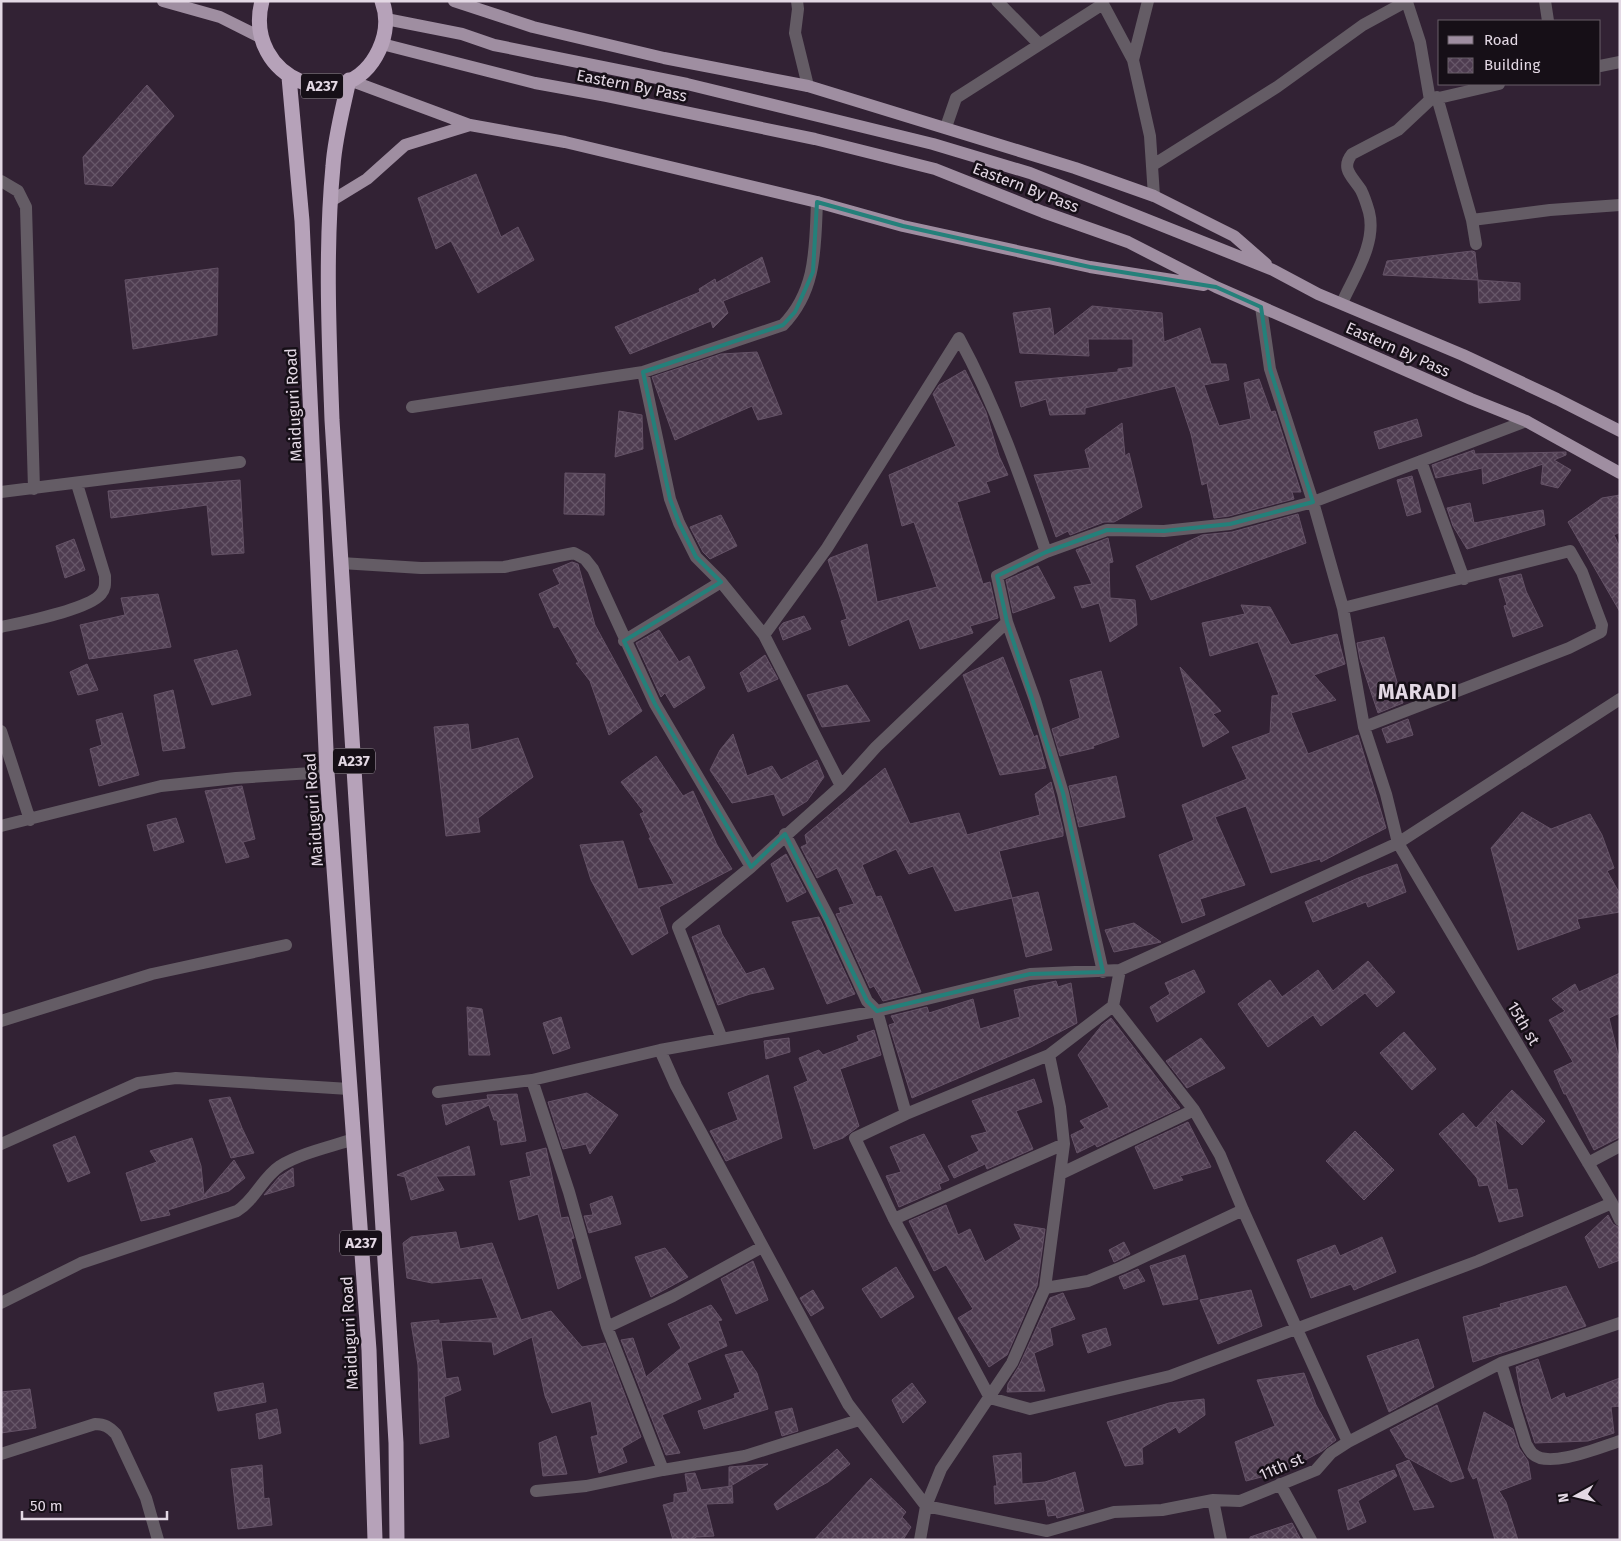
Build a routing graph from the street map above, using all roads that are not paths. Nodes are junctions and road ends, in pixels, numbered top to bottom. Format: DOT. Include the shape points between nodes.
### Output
graph roads {
  1 [pos="163,1"];
  2 [pos="262,1"];
  3 [pos="382,1"];
  4 [pos="797,1"];
  5 [pos="997,1"];
  6 [pos="1148,1"];
  7 [pos="1407,1"];
  8 [pos="1545,1"];
  9 [pos="458,2"];
  10 [pos="386,19"];
  11 [pos="1548,20"];
  12 [pos="260,37"];
  13 [pos="382,44"];
  14 [pos="1039,44"];
  15 [pos="1134,60"];
  16 [pos="1620,62"];
  17 [pos="1601,66"];
  18 [pos="289,77"];
  19 [pos="349,80"];
  20 [pos="1495,85"];
  21 [pos="808,86"];
  22 [pos="1434,99"];
  23 [pos="470,125"];
  24 [pos="946,128"];
  25 [pos="1153,165"];
  26 [pos="1,181"];
  27 [pos="1154,196"];
  28 [pos="331,201"];
  29 [pos="816,202"];
  30 [pos="1620,205"];
  31 [pos="1472,220"];
  32 [pos="1476,244"];
  33 [pos="1273,270"];
  34 [pos="1216,287"];
  35 [pos="1342,303"];
  36 [pos="1261,307"];
  37 [pos="643,372"];
  38 [pos="412,408"];
  39 [pos="1526,421"];
  40 [pos="1620,432"];
  41 [pos="1421,461"];
  42 [pos="240,462"];
  43 [pos="1620,473"];
  44 [pos="77,484"];
  45 [pos="34,489"];
  46 [pos="1,492"];
  47 [pos="1313,502"];
  48 [pos="1046,552"];
  49 [pos="342,563"];
  50 [pos="1464,579"];
  51 [pos="722,582"];
  52 [pos="1343,608"];
  53 [pos="1007,622"];
  54 [pos="1,627"];
  55 [pos="764,635"];
  56 [pos="624,641"];
  57 [pos="1620,698"];
  58 [pos="1364,727"];
  59 [pos="1,731"];
  60 [pos="327,772"];
  61 [pos="841,786"];
  62 [pos="30,820"];
  63 [pos="1,826"];
  64 [pos="785,834"];
  65 [pos="1398,844"];
  66 [pos="751,867"];
  67 [pos="286,945"];
  68 [pos="1120,970"];
  69 [pos="1103,972"];
  70 [pos="1113,1006"];
  71 [pos="876,1011"];
  72 [pos="1,1021"];
  73 [pos="722,1039"];
  74 [pos="660,1050"];
  75 [pos="1049,1055"];
  76 [pos="532,1080"];
  77 [pos="349,1089"];
  78 [pos="438,1092"];
  79 [pos="1194,1110"];
  80 [pos="906,1114"];
  81 [pos="354,1139"];
  82 [pos="1,1144"];
  83 [pos="1064,1144"];
  84 [pos="1620,1146"];
  85 [pos="1588,1162"];
  86 [pos="1060,1174"];
  87 [pos="1612,1203"];
  88 [pos="1243,1210"];
  89 [pos="894,1219"];
  90 [pos="1620,1220"];
  91 [pos="762,1247"];
  92 [pos="1045,1288"];
  93 [pos="1,1303"];
  94 [pos="1620,1323"];
  95 [pos="607,1327"];
  96 [pos="1295,1328"];
  97 [pos="1501,1363"];
  98 [pos="990,1398"];
  99 [pos="859,1420"];
  100 [pos="1620,1441"];
  101 [pos="1348,1442"];
  102 [pos="1,1454"];
  103 [pos="663,1470"];
  104 [pos="1280,1484"];
  105 [pos="536,1491"];
  106 [pos="1213,1500"];
  107 [pos="926,1506"];
  108 [pos="158,1540"];
  109 [pos="375,1540"];
  110 [pos="397,1540"];
  111 [pos="920,1540"];
  112 [pos="1221,1540"];
  113 [pos="1311,1540"];
  1 -- 12 [label="main road" via="220,17"];
  2 -- 12 [label="highway, A237"];
  3 -- 10 [label="highway, A237"];
  4 -- 21 [label="street" via="795,33"];
  5 -- 14 [label="street"];
  6 -- 15 [label="street"];
  7 -- 22 [label="street"];
  7 -- 25 [label="street" via="1363,25 1277,87"];
  8 -- 11 [label="street"];
  9 -- 21 [label="main road" via="543,29 664,58"];
  10 -- 13 [label="highway, A237"];
  10 -- 33 [label="main road, Eastern By Pass" via="462,34 494,45 687,84 933,144 1030,173"];
  12 -- 18 [label="highway, A237" via="271,60"];
  13 -- 19 [label="highway, A237" via="369,65"];
  13 -- 34 [label="main road, Eastern By Pass" via="534,83 815,139 935,169 1128,242"];
  14 -- 15 [label="street" via="1102,4"];
  14 -- 24 [label="street" via="956,98"];
  15 -- 25 [label="street"];
  16 -- 17 [label="street"];
  18 -- 19 [label="highway, A237" via="325,86"];
  18 -- 60 [label="highway, Maiduguri Road / A237" via="302,221"];
  19 -- 23 [label="main road"];
  19 -- 28 [label="highway, A237" via="332,165"];
  20 -- 22 [label="street"];
  21 -- 24 [label="main road"];
  22 -- 31 [label="street"];
  22 -- 35 [label="street" via="1398,130 1352,154 1347,160 1350,176 1362,191 1371,232"];
  23 -- 28 [label="main road" via="405,145 367,179"];
  23 -- 29 [label="main road" via="565,142"];
  24 -- 27 [label="main road"];
  25 -- 27 [label="street"];
  26 -- 45 [label="street" via="18,191 26,207"];
  27 -- 33 [label="main road" via="1234,236"];
  28 -- 49 [label="highway, A237" via="329,330"];
  29 -- 34 [label="main road" via="903,226 1090,267"];
  29 -- 37 [label="street" via="812,272 796,312 783,325"];
  30 -- 31 [label="street"];
  31 -- 32 [label="street"];
  33 -- 35 [label="main road, Eastern By Pass"];
  34 -- 36 [label="main road, Eastern By Pass"];
  35 -- 40 [label="main road, Eastern By Pass" via="1464,355"];
  36 -- 39 [label="main road, Eastern By Pass"];
  36 -- 47 [label="street, 15th st" via="1270,369"];
  37 -- 38 [label="street"];
  37 -- 51 [label="street" via="673,507 696,557"];
  39 -- 41 [label="street"];
  39 -- 43 [label="main road, Eastern By Pass"];
  41 -- 47 [label="street"];
  41 -- 50 [label="street"];
  42 -- 44 [label="street"];
  44 -- 45 [label="street"];
  44 -- 54 [label="street" via="105,576 105,588 100,596 79,607"];
  45 -- 46 [label="street"];
  47 -- 48 [label="street" via="1230,524 1164,531 1107,530"];
  47 -- 52 [label="street, 15th st"];
  48 -- 53 [label="street" via="997,576"];
  48 -- 55 [label="street" via="1018,468 984,383 959,338 832,540"];
  49 -- 56 [label="street" via="420,568 504,566 574,554 585,559 593,569"];
  49 -- 110 [label="highway, A237" via="396,1443"];
  50 -- 52 [label="street"];
  50 -- 58 [label="street" via="1570,551 1599,616 1601,632 1569,648"];
  51 -- 55 [label="street"];
  51 -- 56 [label="street"];
  52 -- 58 [label="street, 15th st"];
  53 -- 61 [label="street" via="876,747"];
  53 -- 69 [label="street" via="1063,793"];
  55 -- 61 [label="street"];
  56 -- 66 [label="street" via="655,704"];
  57 -- 65 [label="street"];
  58 -- 65 [label="street, 15th st"];
  59 -- 62 [label="street"];
  60 -- 62 [label="street" via="161,786"];
  60 -- 77 [label="highway, Maiduguri Road / A237"];
  61 -- 64 [label="street"];
  62 -- 63 [label="street"];
  64 -- 66 [label="street"];
  64 -- 71 [label="street" via="867,1001"];
  65 -- 68 [label="street"];
  65 -- 85 [label="street, 15th st"];
  66 -- 73 [label="street" via="678,926"];
  67 -- 72 [label="street" via="152,974"];
  68 -- 69 [label="street"];
  68 -- 70 [label="street"];
  69 -- 71 [label="street" via="1030,974"];
  70 -- 75 [label="street"];
  70 -- 79 [label="street"];
  71 -- 73 [label="street"];
  71 -- 80 [label="street"];
  73 -- 74 [label="street"];
  74 -- 76 [label="street"];
  74 -- 91 [label="street"];
  75 -- 80 [label="street"];
  75 -- 83 [label="street"];
  76 -- 78 [label="street"];
  76 -- 95 [label="street" via="569,1192"];
  77 -- 81 [label="highway, Maiduguri Road / A237"];
  77 -- 82 [label="street" via="156,1079 138,1083"];
  79 -- 86 [label="street"];
  79 -- 88 [label="street" via="1220,1155"];
  80 -- 89 [label="street" via="854,1138"];
  81 -- 93 [label="street" via="280,1167 237,1211 81,1263"];
  81 -- 109 [label="highway, Maiduguri Road / A237" via="369,1350"];
  83 -- 86 [label="street"];
  83 -- 89 [label="street"];
  84 -- 85 [label="street"];
  85 -- 87 [label="street, 15th st"];
  86 -- 92 [label="street"];
  87 -- 90 [label="street, 15th st"];
  87 -- 96 [label="street" via="1478,1261"];
  88 -- 92 [label="street" via="1088,1281"];
  88 -- 96 [label="street"];
  89 -- 98 [label="street"];
  91 -- 95 [label="street" via="673,1296"];
  91 -- 99 [label="street"];
  92 -- 98 [label="street" via="1012,1363"];
  94 -- 97 [label="street, 11th st"];
  95 -- 103 [label="street"];
  96 -- 98 [label="street" via="1170,1376 1030,1409"];
  96 -- 101 [label="street"];
  97 -- 100 [label="street" via="1526,1444 1533,1455 1557,1460"];
  97 -- 101 [label="street, 11th st"];
  98 -- 107 [label="street" via="941,1469"];
  99 -- 103 [label="street" via="745,1456"];
  99 -- 107 [label="street"];
  101 -- 104 [label="street, 11th st" via="1316,1470"];
  102 -- 108 [label="street" via="103,1424 116,1434 146,1498"];
  103 -- 105 [label="street" via="586,1486"];
  104 -- 106 [label="street, 11th st" via="1240,1501"];
  104 -- 113 [label="street"];
  106 -- 107 [label="street, 11th st" via="1162,1510 1114,1512 1047,1531"];
  106 -- 112 [label="street"];
  107 -- 111 [label="street"];
}
